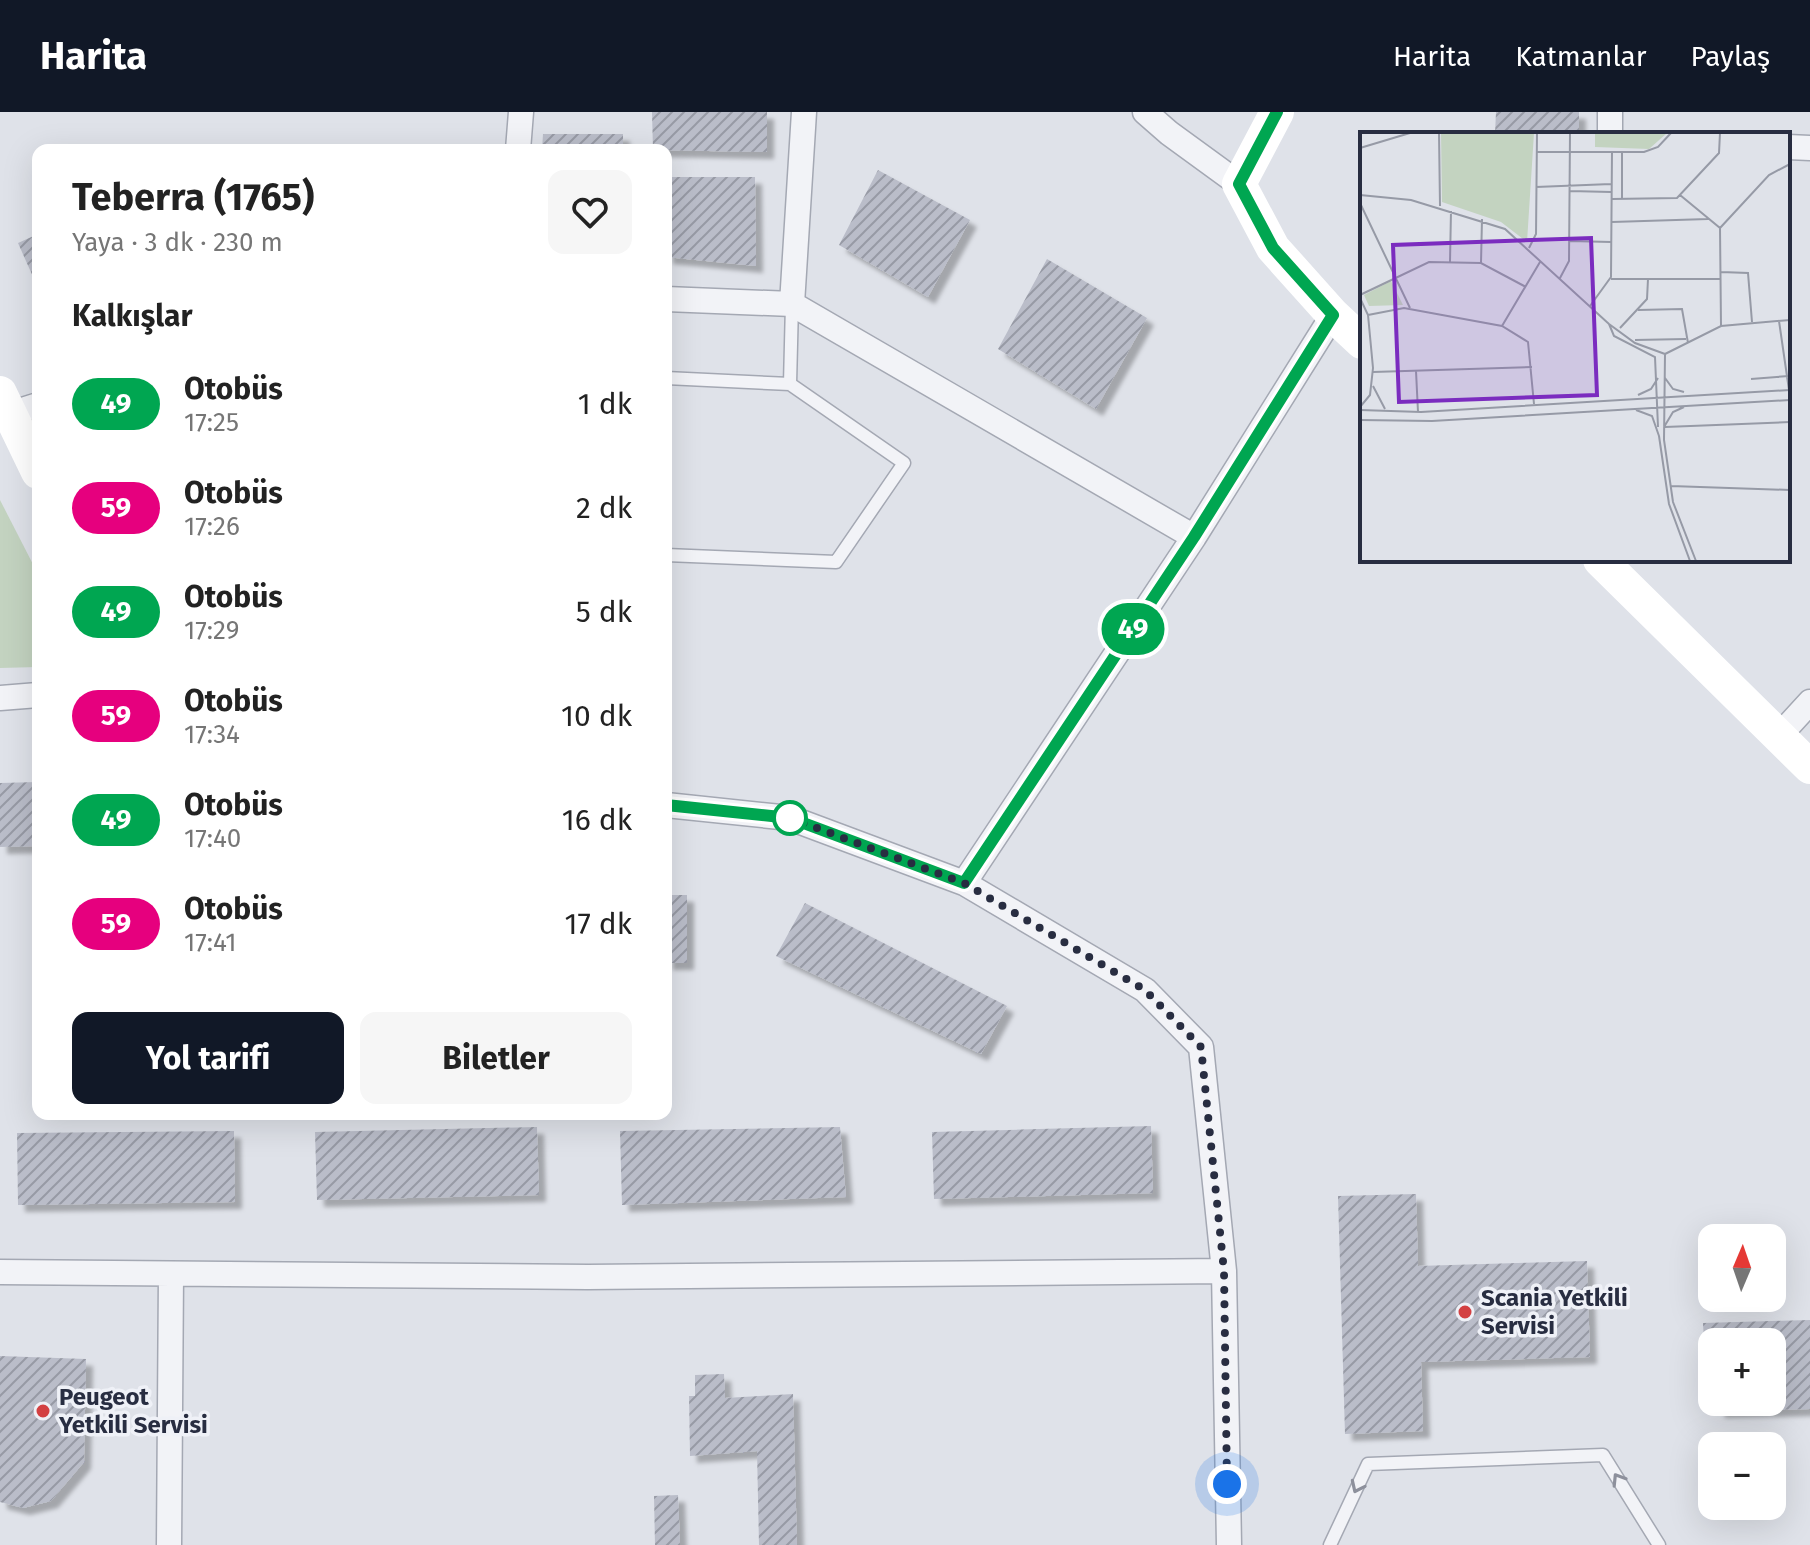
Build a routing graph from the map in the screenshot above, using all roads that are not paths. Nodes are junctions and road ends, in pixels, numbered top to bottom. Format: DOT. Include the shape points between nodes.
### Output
graph roads {
  1 [pos="521,112"];
  2 [pos="804,112"];
  3 [pos="1145,112"];
  4 [pos="1277,112"];
  5 [pos="518,144"];
  6 [pos="1790,147"];
  7 [pos="1810,148"];
  8 [pos="1239,184"];
  9 [pos="672,299"];
  10 [pos="792,304"];
  11 [pos="1333,315"];
  12 [pos="1360,340"];
  13 [pos="672,378"];
  14 [pos="790,384"];
  15 [pos="12,407"];
  16 [pos="32,457"];
  17 [pos="1194,537"];
  18 [pos="672,555"];
  19 [pos="1602,562"];
  20 [pos="32,695"];
  21 [pos="0,698"];
  22 [pos="1810,702"];
  23 [pos="1779,736"];
  24 [pos="1810,767"];
  25 [pos="672,806"];
  26 [pos="964,883"];
  27 [pos="1224,1271"];
  28 [pos="0,1272"];
  29 [pos="171,1274"];
  30 [pos="169,1545"];
  31 [pos="1229,1545"];
  32 [pos="1330,1545"];
  33 [pos="1659,1545"];
  1 -- 5 [label="street"];
  2 -- 10 [label="street"];
  3 -- 8 [label="street"];
  4 -- 8 [label="street"];
  6 -- 7 [label="street"];
  8 -- 11 [label="street" via="1273,248"];
  9 -- 10 [label="street"];
  10 -- 14 [label="lane"];
  10 -- 17 [label="street"];
  11 -- 12 [label="street"];
  11 -- 17 [label="street"];
  13 -- 14 [label="lane"];
  14 -- 18 [label="lane" via="904,463 836,562"];
  15 -- 16 [label="street"];
  17 -- 26 [label="street"];
  19 -- 23 [label="street"];
  20 -- 21 [label="street"];
  22 -- 23 [label="street"];
  23 -- 24 [label="street"];
  25 -- 26 [label="street" via="790,818"];
  26 -- 27 [label="street" via="1145,990 1201,1047"];
  27 -- 29 [label="street" via="604,1277"];
  27 -- 31 [label="street"];
  28 -- 29 [label="street"];
  29 -- 30 [label="street"];
  33 -- 32 [label="lane, one-way" via="1603,1455 1368,1464"];
}
